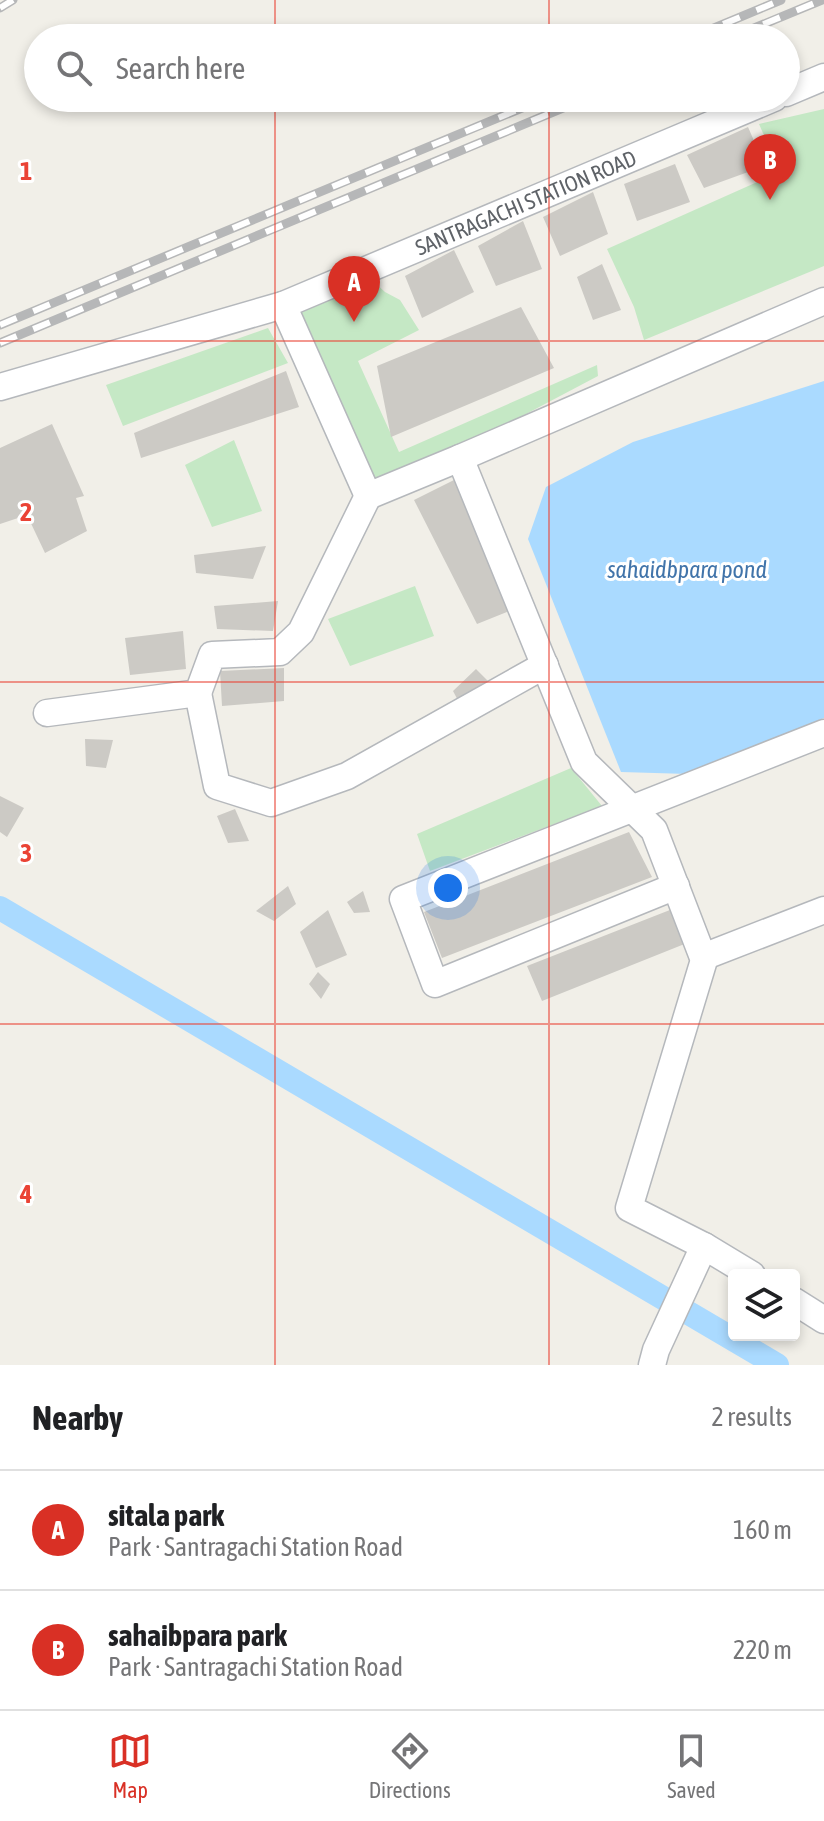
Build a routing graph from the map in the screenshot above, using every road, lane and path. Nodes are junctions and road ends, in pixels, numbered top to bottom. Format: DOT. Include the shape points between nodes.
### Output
graph roads {
  1 [pos="824,77"];
  2 [pos="800,87"];
  3 [pos="741,112"];
  4 [pos="824,301"];
  5 [pos="283,305"];
  6 [pos="0,387"];
  7 [pos="460,458"];
  8 [pos="368,496"];
  9 [pos="545,665"];
  10 [pos="198,693"];
  11 [pos="47,713"];
  12 [pos="824,733"];
  13 [pos="631,809"];
  14 [pos="676,886"];
  15 [pos="824,910"];
  16 [pos="703,957"];
  17 [pos="701,1253"];
  18 [pos="738,1269"];
  19 [pos="800,1305"];
  20 [pos="824,1320"];
  21 [pos="654,1358"];
  1 -- 2 [label="street"];
  3 -- 5 [label="street, SANTRAGACHI STATION ROAD"];
  4 -- 7 [label="street"];
  5 -- 6 [label="street, SANTRAGACHI STATION ROAD"];
  5 -- 8 [label="street"];
  7 -- 8 [label="street"];
  7 -- 9 [label="street"];
  8 -- 10 [label="street" via="301,632 280,652 212,655"];
  9 -- 10 [label="street" via="347,776 271,803 217,786"];
  9 -- 13 [label="street" via="584,762"];
  10 -- 11 [label="street"];
  12 -- 13 [label="street"];
  13 -- 14 [label="street" via="654,830"];
  13 -- 14 [label="street" via="403,899 435,984"];
  14 -- 16 [label="street"];
  15 -- 16 [label="street"];
  16 -- 17 [label="street" via="629,1208"];
  17 -- 18 [label="street"];
  17 -- 21 [label="street"];
  19 -- 20 [label="street"];
}
